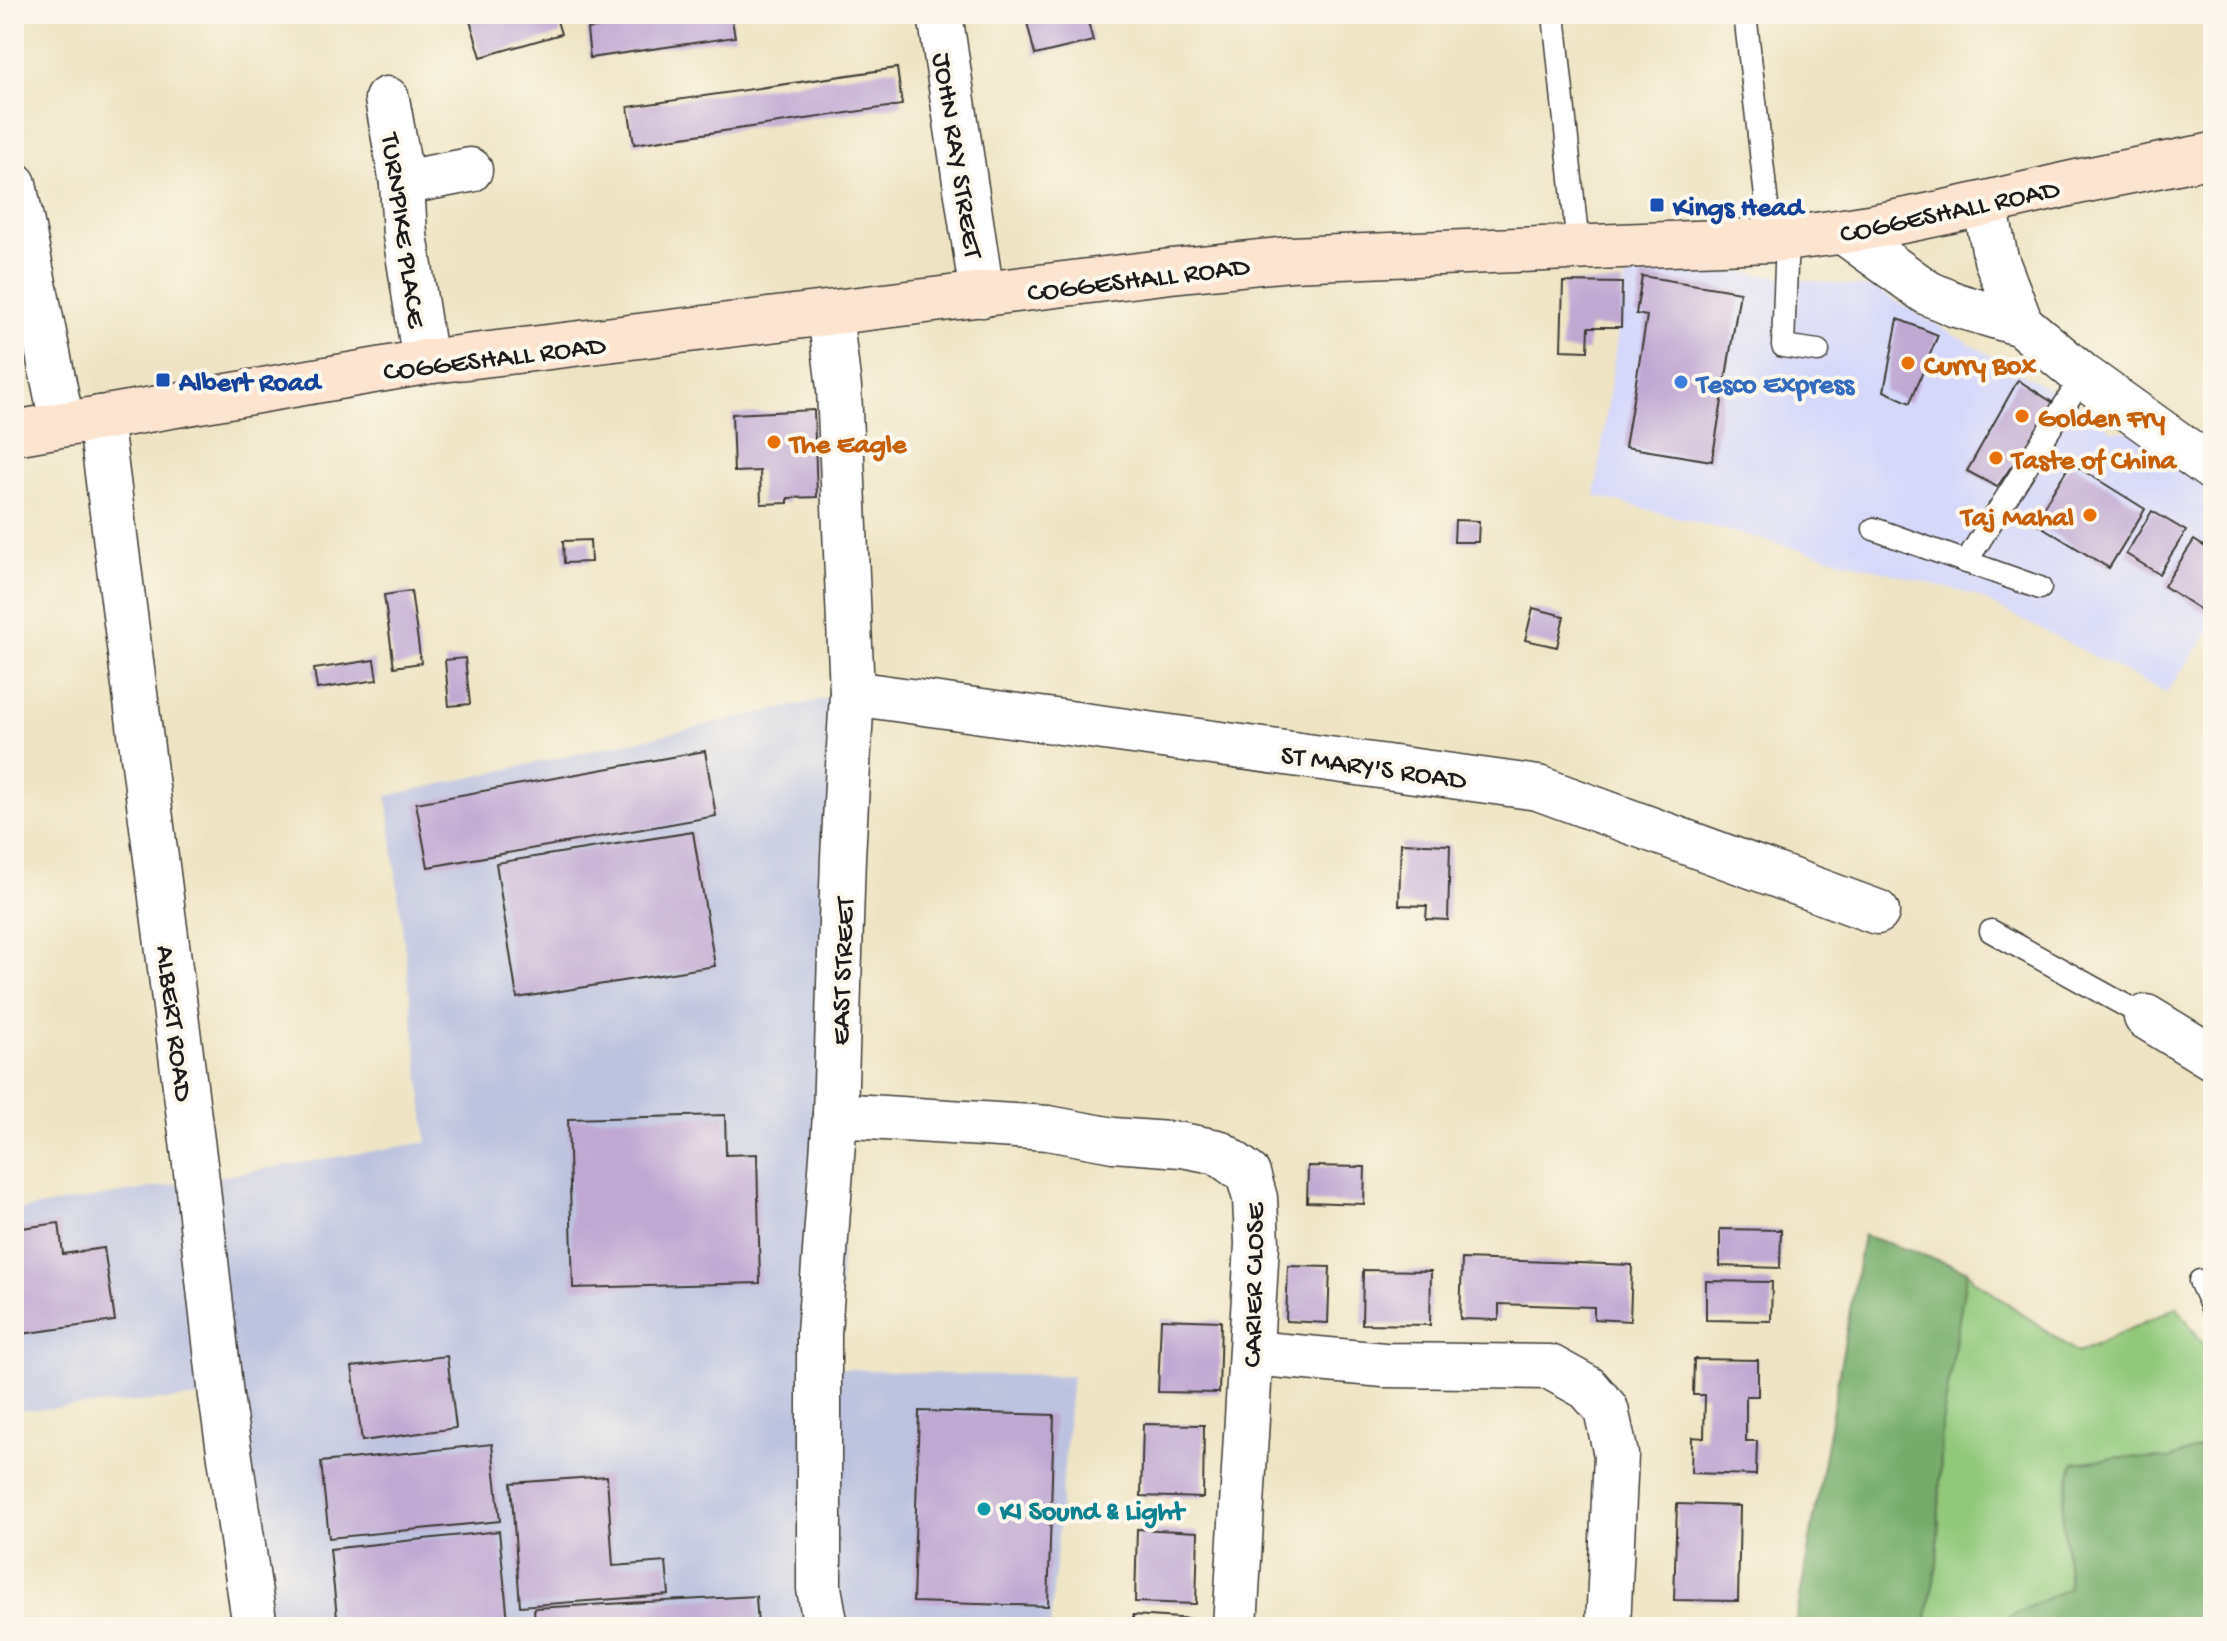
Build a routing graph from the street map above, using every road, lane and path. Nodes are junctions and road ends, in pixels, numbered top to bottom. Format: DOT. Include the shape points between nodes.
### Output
graph roads {
  1 [pos="940,14"];
  2 [pos="1554,14"];
  3 [pos="1745,14"];
  4 [pos="387,99"];
  5 [pos="2213,155"];
  6 [pos="470,170"];
  7 [pos="402,183"];
  8 [pos="14,184"];
  9 [pos="1985,205"];
  10 [pos="1845,233"];
  11 [pos="1779,239"];
  12 [pos="1578,247"];
  13 [pos="982,295"];
  14 [pos="830,314"];
  15 [pos="2021,324"];
  16 [pos="1818,351"];
  17 [pos="425,362"];
  18 [pos="2083,376"];
  19 [pos="81,421"];
  20 [pos="14,433"];
  21 [pos="2213,469"];
  22 [pos="1874,529"];
  23 [pos="1966,562"];
  24 [pos="2040,588"];
  25 [pos="852,693"];
  26 [pos="1877,912"];
  27 [pos="1991,931"];
  28 [pos="2146,1017"];
  29 [pos="2213,1058"];
  30 [pos="835,1115"];
  31 [pos="2200,1281"];
  32 [pos="2213,1310"];
  33 [pos="1252,1353"];
  34 [pos="255,1627"];
  35 [pos="826,1627"];
  36 [pos="1235,1627"];
  37 [pos="1608,1627"];
  1 -- 13 [label="street, JOHN RAY STREET"];
  2 -- 12 [label="lane"];
  3 -- 11 [label="lane"];
  4 -- 7 [label="street, TURNPIKE PLACE"];
  5 -- 9 [label="main road, COGGESHALL ROAD"];
  6 -- 7 [label="street"];
  7 -- 17 [label="street, TURNPIKE PLACE"];
  8 -- 19 [label="street"];
  9 -- 10 [label="main road, COGGESHALL ROAD"];
  9 -- 15 [label="street" via="1996,259"];
  10 -- 11 [label="main road, COGGESHALL ROAD"];
  10 -- 15 [label="street" via="1928,293"];
  11 -- 12 [label="main road, COGGESHALL ROAD"];
  11 -- 16 [label="lane" via="1783,346"];
  12 -- 13 [label="main road, COGGESHALL ROAD" via="1290,259"];
  13 -- 14 [label="main road, COGGESHALL ROAD"];
  14 -- 17 [label="main road, COGGESHALL ROAD"];
  14 -- 25 [label="street, EAST STREET" via="839,388"];
  15 -- 18 [label="street"];
  17 -- 19 [label="main road, COGGESHALL ROAD"];
  18 -- 21 [label="street"];
  18 -- 23 [label="lane"];
  19 -- 20 [label="main road, COGGESHALL ROAD"];
  19 -- 34 [label="street, ALBERT ROAD" via="197,1180"];
  22 -- 23 [label="lane"];
  23 -- 24 [label="lane"];
  25 -- 26 [label="street, ST MARY'S ROAD" via="1538,788"];
  25 -- 30 [label="street, EAST STREET"];
  27 -- 28 [label="lane"];
  28 -- 29 [label="street"];
  30 -- 33 [label="street, CARIER CLOSE" via="1048,1128 1218,1152 1248,1174 1255,1198"];
  30 -- 35 [label="street, EAST STREET" via="819,1333 819,1588"];
  31 -- 32 [label="lane"];
  33 -- 36 [label="street, CARIER CLOSE"];
  33 -- 37 [label="street" via="1384,1365 1550,1367 1588,1388 1606,1409 1616,1455"];
}
